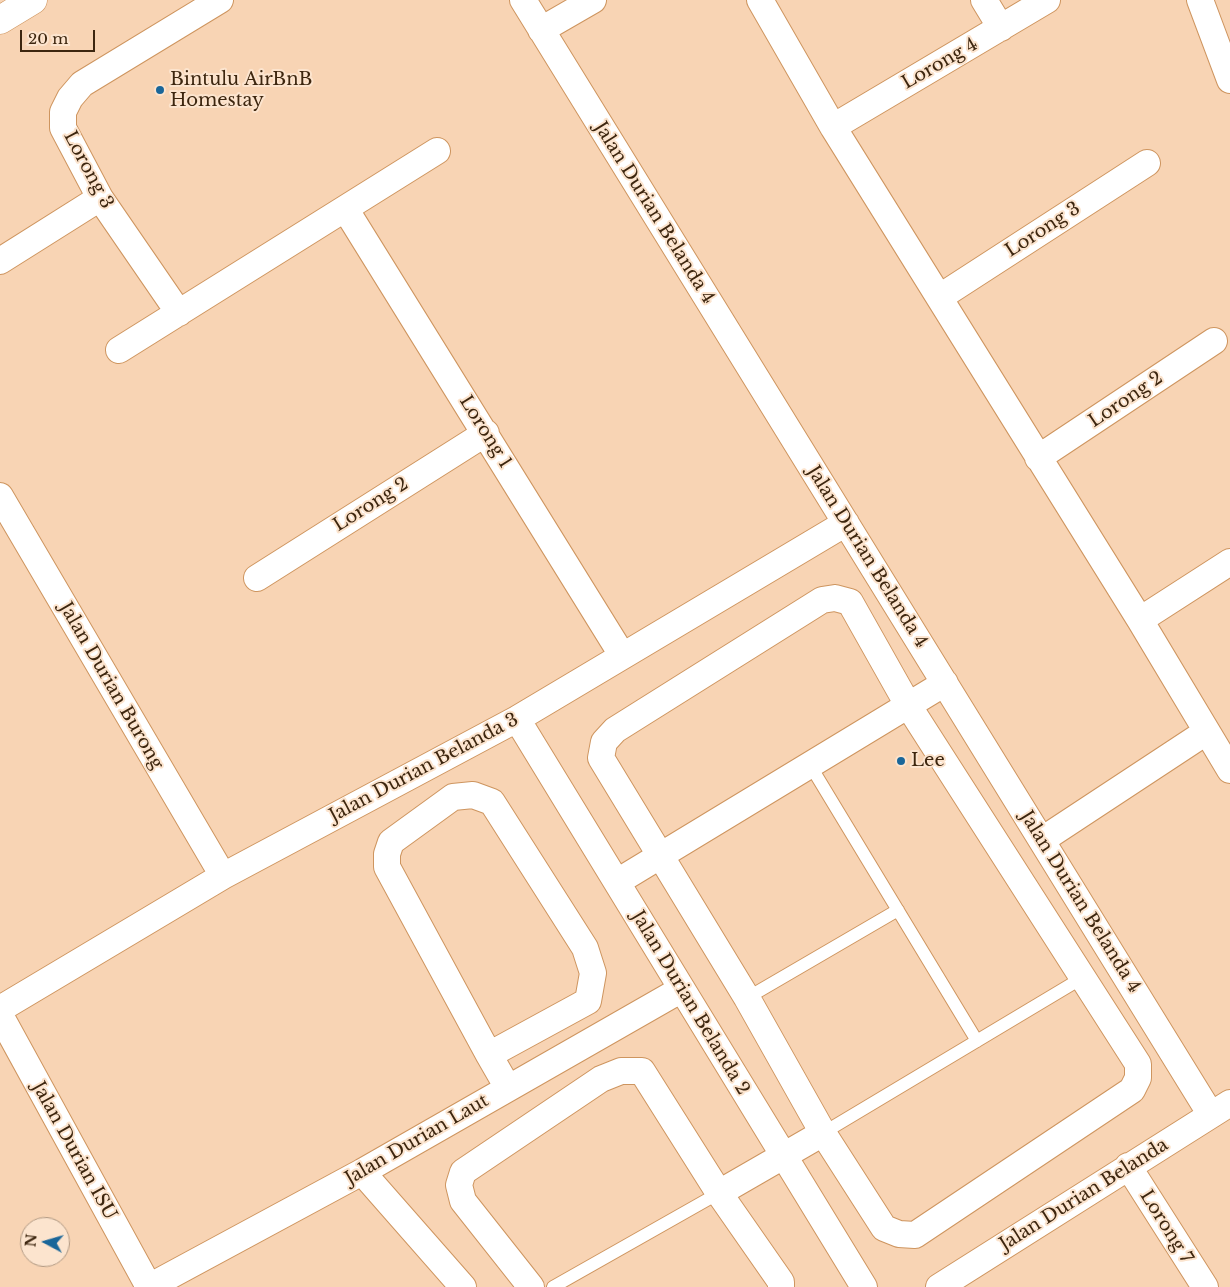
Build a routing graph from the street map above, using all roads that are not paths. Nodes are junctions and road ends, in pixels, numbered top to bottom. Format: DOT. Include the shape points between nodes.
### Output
graph roads {
  1 [pos="33,0"];
  2 [pos="220,0"];
  3 [pos="523,0"];
  4 [pos="593,0"];
  5 [pos="760,0"];
  6 [pos="984,0"];
  7 [pos="1048,0"];
  8 [pos="1200,0"];
  9 [pos="0,20"];
  10 [pos="1001,28"];
  11 [pos="541,30"];
  12 [pos="1223,40"];
  13 [pos="1230,80"];
  14 [pos="833,127"];
  15 [pos="438,151"];
  16 [pos="1147,164"];
  17 [pos="100,198"];
  18 [pos="346,210"];
  19 [pos="0,261"];
  20 [pos="940,297"];
  21 [pos="179,312"];
  22 [pos="1214,341"];
  23 [pos="119,350"];
  24 [pos="486,433"];
  25 [pos="1038,458"];
  26 [pos="0,496"];
  27 [pos="846,523"];
  28 [pos="1230,562"];
  29 [pos="257,578"];
  30 [pos="1140,620"];
  31 [pos="622,655"];
  32 [pos="945,683"];
  33 [pos="908,705"];
  34 [pos="517,718"];
  35 [pos="1206,732"];
  36 [pos="810,765"];
  37 [pos="1230,770"];
  38 [pos="1042,840"];
  39 [pos="661,856"];
  40 [pos="223,876"];
  41 [pos="617,882"];
  42 [pos="898,910"];
  43 [pos="1115,958"];
  44 [pos="1082,978"];
  45 [pos="682,989"];
  46 [pos="747,998"];
  47 [pos="0,1008"];
  48 [pos="0,1015"];
  49 [pos="977,1041"];
  50 [pos="489,1055"];
  51 [pos="508,1088"];
  52 [pos="1221,1109"];
  53 [pos="823,1133"];
  54 [pos="784,1156"];
  55 [pos="1128,1166"];
  56 [pos="362,1172"];
  57 [pos="719,1193"];
  58 [pos="149,1287"];
  59 [pos="463,1287"];
  60 [pos="530,1287"];
  61 [pos="553,1287"];
  62 [pos="781,1287"];
  63 [pos="864,1287"];
  64 [pos="939,1287"];
  65 [pos="1204,1287"];
  1 -- 9 [label="street"];
  2 -- 17 [label="street, Lorong 3" via="82,84 70,98 63,112 63,128"];
  3 -- 11 [label="street, Jalan Durian Belanda 4"];
  4 -- 11 [label="street"];
  5 -- 14 [label="street"];
  6 -- 10 [label="street"];
  7 -- 10 [label="street, Lorong 4"];
  8 -- 12 [label="street"];
  10 -- 14 [label="street, Lorong 4"];
  11 -- 27 [label="street, Jalan Durian Belanda 4"];
  12 -- 13 [label="street"];
  14 -- 20 [label="street"];
  15 -- 18 [label="street"];
  16 -- 20 [label="street, Lorong 3"];
  17 -- 19 [label="street"];
  17 -- 21 [label="street, Lorong 3"];
  18 -- 21 [label="street"];
  18 -- 24 [label="street, Lorong 1"];
  20 -- 25 [label="street"];
  21 -- 23 [label="street"];
  22 -- 25 [label="street, Lorong 2"];
  24 -- 29 [label="street, Lorong 2"];
  24 -- 31 [label="street, Lorong 1"];
  25 -- 30 [label="street"];
  26 -- 40 [label="street, Jalan Durian Burong"];
  27 -- 31 [label="street, Jalan Durian Belanda 3"];
  27 -- 32 [label="street, Jalan Durian Belanda 4"];
  28 -- 30 [label="street"];
  30 -- 35 [label="street"];
  31 -- 34 [label="street, Jalan Durian Belanda 3"];
  32 -- 33 [label="street"];
  32 -- 38 [label="street, Jalan Durian Belanda 4"];
  33 -- 36 [label="street"];
  33 -- 39 [label="street" via="850,602 835,598 822,600 615,730 604,742 601,758"];
  33 -- 44 [label="street"];
  34 -- 40 [label="street, Jalan Durian Belanda 3"];
  34 -- 41 [label="street, Jalan Durian Belanda 2"];
  35 -- 37 [label="street"];
  35 -- 38 [label="street"];
  36 -- 39 [label="street"];
  36 -- 42 [label="lane"];
  38 -- 43 [label="street, Jalan Durian Belanda 4"];
  39 -- 41 [label="street"];
  39 -- 46 [label="street"];
  40 -- 47 [label="street, Jalan Durian Belanda 3"];
  41 -- 45 [label="street, Jalan Durian Belanda 2"];
  42 -- 46 [label="lane"];
  42 -- 49 [label="lane"];
  43 -- 44 [label="street"];
  43 -- 52 [label="street, Jalan Durian Belanda 4"];
  44 -- 49 [label="lane"];
  44 -- 53 [label="street" via="1138,1064 1138,1078 1132,1090 915,1235 884,1228"];
  45 -- 51 [label="street, Jalan Durian Laut"];
  45 -- 54 [label="street, Jalan Durian Belanda 2"];
  46 -- 53 [label="street"];
  48 -- 58 [label="street, Jalan Durian ISU"];
  49 -- 53 [label="lane"];
  50 -- 50 [label="street" via="588,1001 593,973 585,948 492,802 473,795 453,796 391,842 387,867"];
  50 -- 51 [label="street"];
  51 -- 56 [label="street, Jalan Durian Laut"];
  52 -- 55 [label="street, Jalan Durian Belanda"];
  53 -- 54 [label="street"];
  54 -- 57 [label="street"];
  54 -- 63 [label="street, Jalan Durian Belanda 2"];
  55 -- 64 [label="street, Jalan Durian Belanda"];
  55 -- 65 [label="street, Lorong 7"];
  56 -- 58 [label="street, Jalan Durian Laut"];
  56 -- 59 [label="street"];
  57 -- 60 [label="street" via="642,1071 621,1071 601,1079 463,1172 459,1185 463,1201"];
  57 -- 61 [label="lane"];
  57 -- 62 [label="street" via="781,1282"];
}
